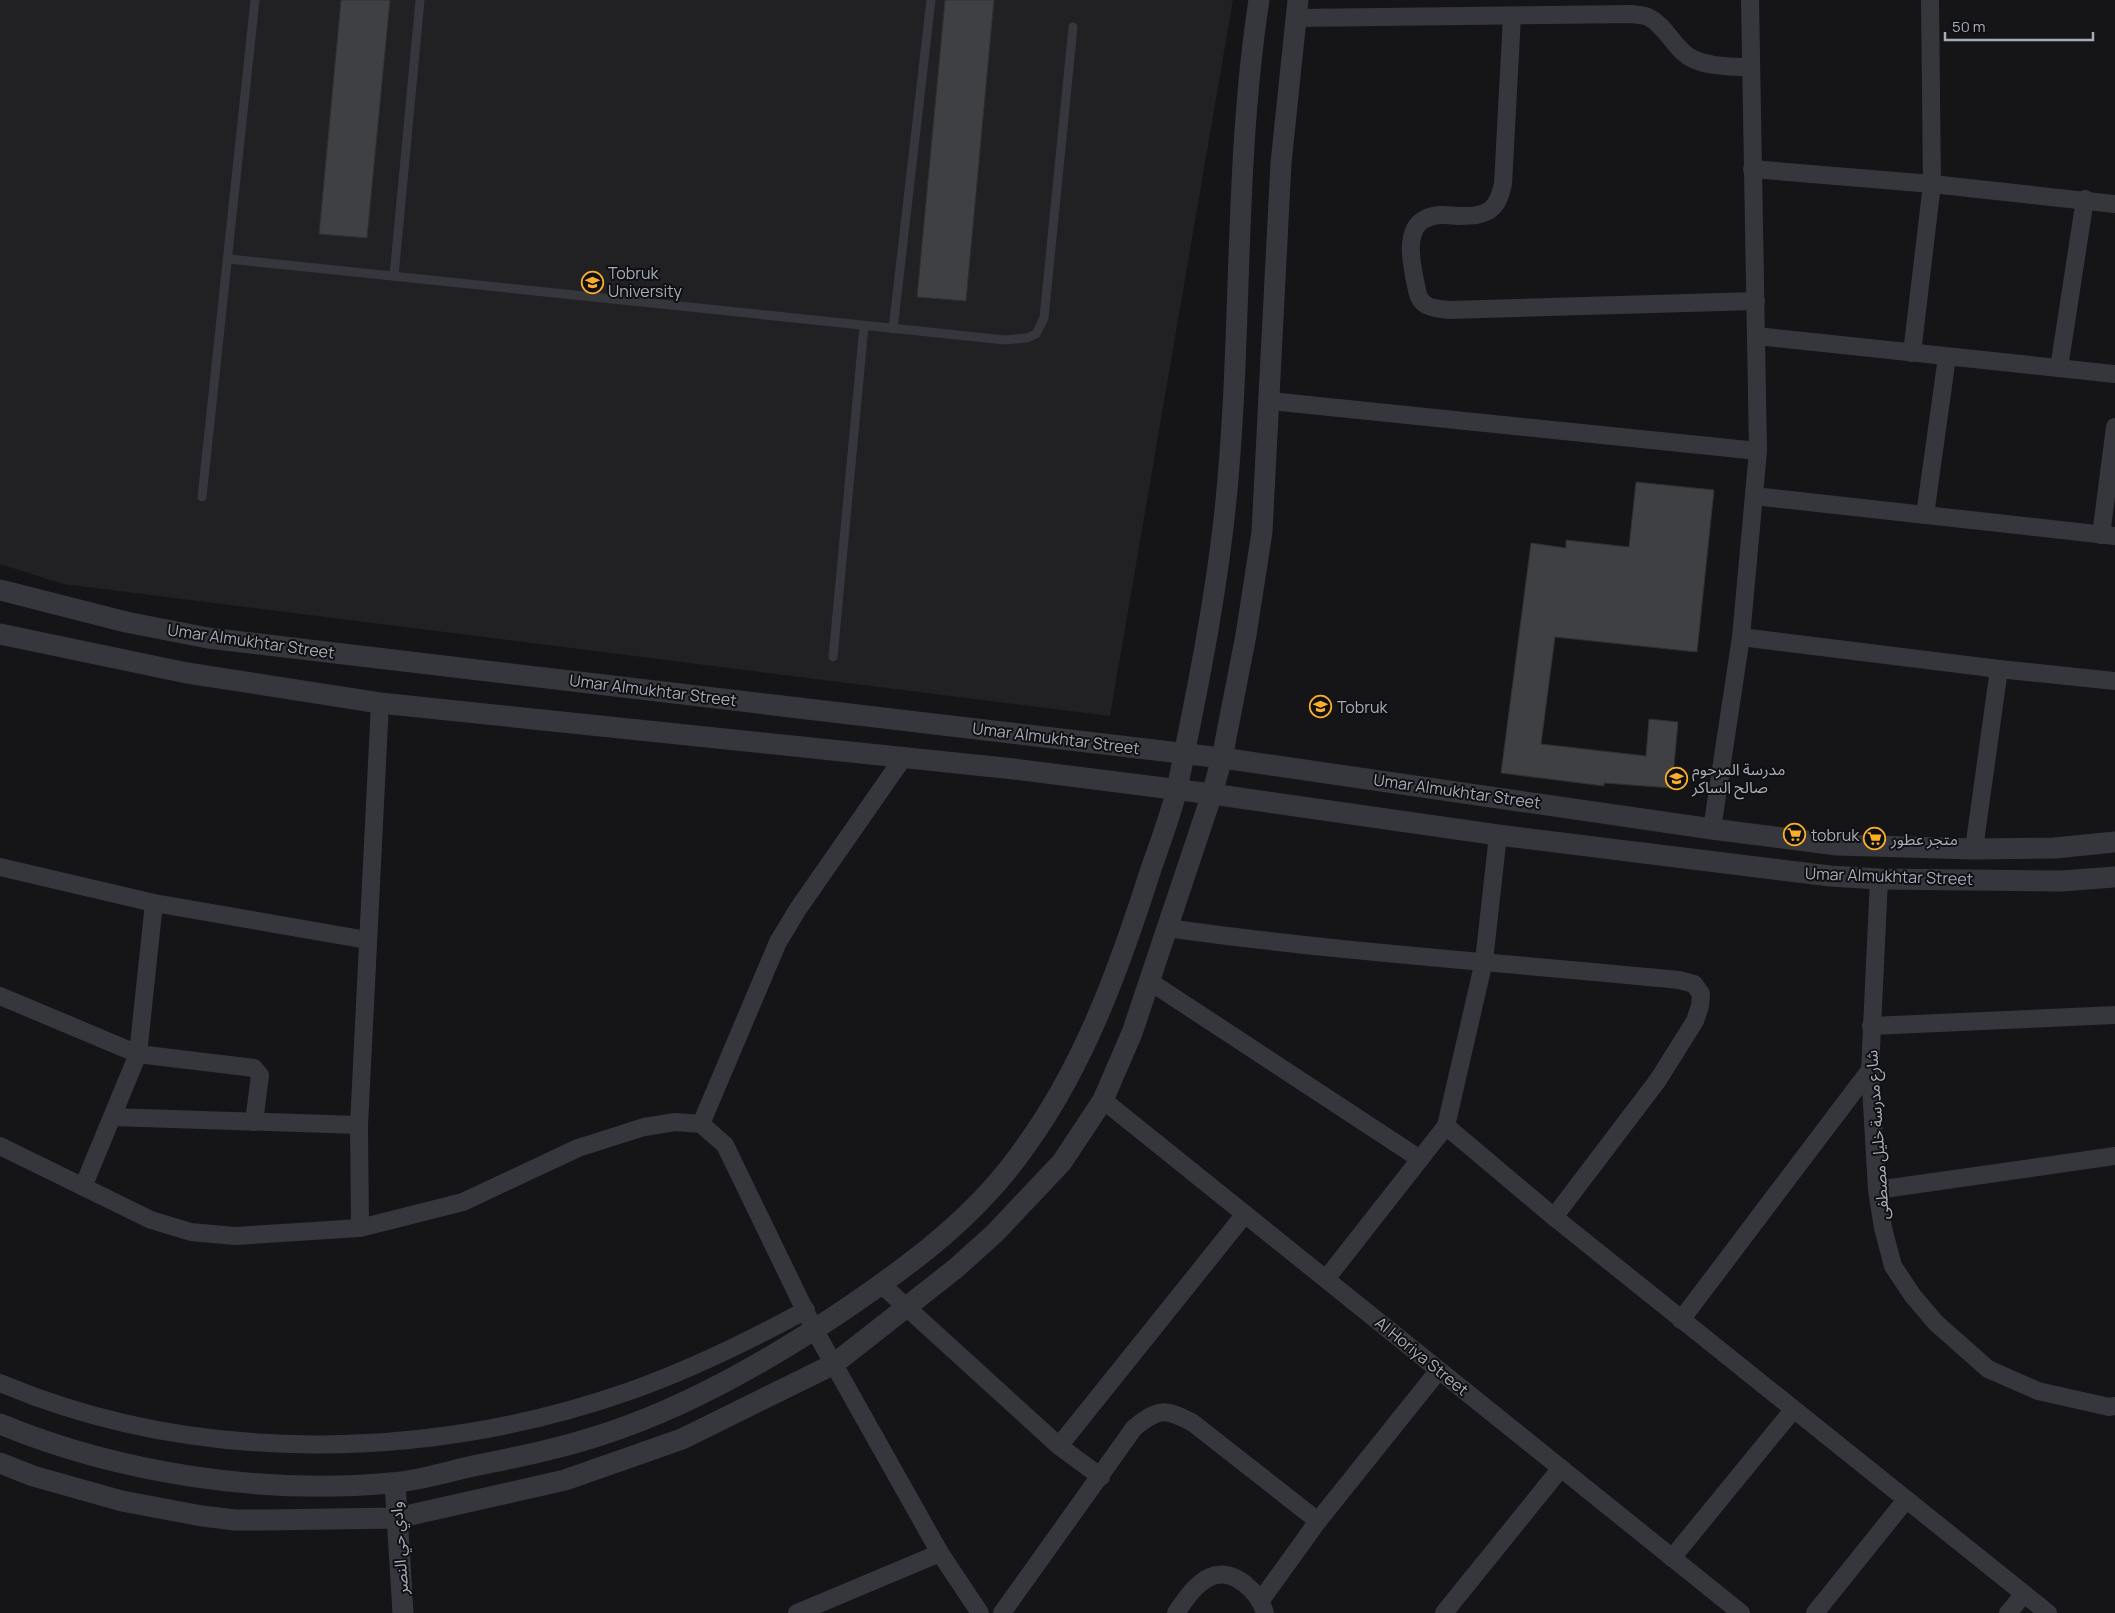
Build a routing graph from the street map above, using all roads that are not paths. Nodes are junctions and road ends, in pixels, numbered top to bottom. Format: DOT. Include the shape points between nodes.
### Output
graph roads {
  1 [pos="255,0"];
  2 [pos="420,0"];
  3 [pos="931,0"];
  4 [pos="1259,0"];
  5 [pos="1750,0"];
  6 [pos="1930,0"];
  7 [pos="1296,9"];
  8 [pos="1512,16"];
  9 [pos="1073,27"];
  10 [pos="1751,68"];
  11 [pos="1752,169"];
  12 [pos="1932,184"];
  13 [pos="2085,199"];
  14 [pos="2115,204"];
  15 [pos="228,259"];
  16 [pos="394,276"];
  17 [pos="1756,301"];
  18 [pos="864,326"];
  19 [pos="893,329"];
  20 [pos="1757,336"];
  21 [pos="1912,353"];
  22 [pos="1947,356"];
  23 [pos="2060,368"];
  24 [pos="2115,374"];
  25 [pos="1270,401"];
  26 [pos="2115,427"];
  27 [pos="1758,451"];
  28 [pos="1754,496"];
  29 [pos="202,497"];
  30 [pos="1925,515"];
  31 [pos="2108,536"];
  32 [pos="0,590"];
  33 [pos="0,634"];
  34 [pos="1741,637"];
  35 [pos="834,658"];
  36 [pos="1998,669"];
  37 [pos="2115,681"];
  38 [pos="380,703"];
  39 [pos="1183,753"];
  40 [pos="903,758"];
  41 [pos="1222,758"];
  42 [pos="1177,789"];
  43 [pos="1212,794"];
  44 [pos="1712,829"];
  45 [pos="1498,835"];
  46 [pos="2115,842"];
  47 [pos="1974,849"];
  48 [pos="0,867"];
  49 [pos="2115,877"];
  50 [pos="1879,879"];
  51 [pos="154,903"];
  52 [pos="1166,928"];
  53 [pos="367,940"];
  54 [pos="1484,961"];
  55 [pos="1149,981"];
  56 [pos="0,996"];
  57 [pos="2115,1016"];
  58 [pos="1871,1026"];
  59 [pos="138,1054"];
  60 [pos="1870,1070"];
  61 [pos="1103,1100"];
  62 [pos="112,1117"];
  63 [pos="254,1122"];
  64 [pos="700,1124"];
  65 [pos="359,1125"];
  66 [pos="1446,1126"];
  67 [pos="0,1146"];
  68 [pos="2115,1156"];
  69 [pos="1420,1159"];
  70 [pos="83,1187"];
  71 [pos="1877,1190"];
  72 [pos="1245,1214"];
  73 [pos="1554,1217"];
  74 [pos="360,1228"];
  75 [pos="1326,1279"];
  76 [pos="881,1284"];
  77 [pos="906,1307"];
  78 [pos="806,1310"];
  79 [pos="1681,1320"];
  80 [pos="814,1329"];
  81 [pos="834,1364"];
  82 [pos="1439,1370"];
  83 [pos="0,1383"];
  84 [pos="2115,1406"];
  85 [pos="1793,1410"];
  86 [pos="0,1424"];
  87 [pos="1059,1446"];
  88 [pos="0,1464"];
  89 [pos="1561,1468"];
  90 [pos="1101,1477"];
  91 [pos="395,1483"];
  92 [pos="1905,1501"];
  93 [pos="397,1518"];
  94 [pos="1318,1521"];
  95 [pos="940,1553"];
  96 [pos="1672,1558"];
  97 [pos="2024,1594"];
  98 [pos="1263,1607"];
  99 [pos="404,1609"];
  100 [pos="797,1613"];
  101 [pos="980,1613"];
  102 [pos="1002,1613"];
  103 [pos="1176,1613"];
  104 [pos="1444,1613"];
  105 [pos="1741,1613"];
  106 [pos="1815,1613"];
  107 [pos="2008,1613"];
  108 [pos="2048,1613"];
  1 -- 15 [label="lane"];
  2 -- 16 [label="lane"];
  3 -- 19 [label="lane"];
  4 -- 39 [label="street" via="1242,151 1233,403 1225,509 1213,604"];
  5 -- 10 [label="street"];
  6 -- 12 [label="street"];
  7 -- 8 [label="street"];
  7 -- 25 [label="street" via="1281,162"];
  8 -- 10 [label="street" via="1648,16 1682,52 1694,60"];
  8 -- 17 [label="street" via="1503,184 1499,198 1483,214 1438,215 1424,219 1415,227 1412,270 1418,299 1429,308 1449,310"];
  9 -- 19 [label="lane" via="1042,326 1036,334 1017,340"];
  10 -- 11 [label="street"];
  11 -- 12 [label="street"];
  11 -- 17 [label="street"];
  12 -- 13 [label="street"];
  12 -- 21 [label="street"];
  13 -- 14 [label="street"];
  13 -- 23 [label="street"];
  15 -- 16 [label="lane"];
  15 -- 29 [label="lane"];
  16 -- 18 [label="lane"];
  17 -- 20 [label="street"];
  18 -- 19 [label="lane"];
  18 -- 35 [label="lane"];
  20 -- 21 [label="street"];
  20 -- 27 [label="street"];
  21 -- 22 [label="street"];
  22 -- 23 [label="street"];
  22 -- 30 [label="street"];
  23 -- 24 [label="street"];
  25 -- 27 [label="street"];
  25 -- 41 [label="street" via="1262,532"];
  26 -- 31 [label="street"];
  27 -- 28 [label="street"];
  28 -- 30 [label="street"];
  28 -- 34 [label="street"];
  30 -- 31 [label="street"];
  32 -- 39 [label="street, Umar Almukhtar Street" via="126,622 208,638"];
  33 -- 38 [label="street, Umar Almukhtar Street" via="187,673"];
  34 -- 36 [label="street"];
  34 -- 44 [label="street"];
  36 -- 37 [label="street"];
  36 -- 47 [label="street"];
  38 -- 40 [label="street, Umar Almukhtar Street"];
  38 -- 53 [label="street"];
  39 -- 41 [label="street, Umar Almukhtar Street"];
  39 -- 42 [label="street"];
  40 -- 42 [label="street, Umar Almukhtar Street"];
  40 -- 64 [label="street" via="778,942"];
  41 -- 43 [label="street"];
  41 -- 44 [label="street, Umar Almukhtar Street"];
  42 -- 43 [label="street, Umar Almukhtar Street"];
  42 -- 76 [label="street" via="1116,975 1090,1034 1044,1119 978,1204 936,1244"];
  43 -- 45 [label="street, Umar Almukhtar Street"];
  43 -- 52 [label="street"];
  44 -- 47 [label="street, Umar Almukhtar Street" via="1837,845"];
  45 -- 50 [label="street, Umar Almukhtar Street" via="1830,876"];
  45 -- 54 [label="street"];
  46 -- 47 [label="street, Umar Almukhtar Street" via="2055,848"];
  48 -- 51 [label="street"];
  49 -- 50 [label="street, Umar Almukhtar Street" via="2062,881"];
  50 -- 58 [label="street, شارع مدرسة خليل مصطفى"];
  51 -- 53 [label="street"];
  51 -- 59 [label="street"];
  52 -- 54 [label="street" via="1368,952"];
  52 -- 55 [label="street"];
  53 -- 65 [label="street"];
  54 -- 66 [label="street"];
  54 -- 73 [label="street" via="1679,980 1694,984 1701,994 1696,1021 1658,1080"];
  55 -- 61 [label="street" via="1132,1033"];
  55 -- 69 [label="street"];
  56 -- 59 [label="street"];
  57 -- 58 [label="street"];
  58 -- 60 [label="street, شارع مدرسة خليل مصطفى"];
  59 -- 62 [label="street"];
  59 -- 63 [label="street" via="254,1068 260,1075"];
  60 -- 71 [label="street, شارع مدرسة خليل مصطفى"];
  60 -- 79 [label="street"];
  61 -- 72 [label="street, Al Horiya Street"];
  61 -- 77 [label="street" via="1062,1162 994,1233"];
  62 -- 63 [label="street"];
  62 -- 70 [label="street"];
  63 -- 65 [label="street"];
  64 -- 74 [label="street" via="675,1122 644,1127 578,1148 463,1202"];
  64 -- 78 [label="street" via="725,1145"];
  65 -- 74 [label="street"];
  66 -- 69 [label="street"];
  66 -- 73 [label="street"];
  67 -- 70 [label="street"];
  68 -- 71 [label="street"];
  69 -- 75 [label="street"];
  70 -- 74 [label="street" via="151,1220 191,1232 235,1236"];
  71 -- 84 [label="street, شارع مدرسة خليل مصطفى" via="1893,1266 1936,1323 1988,1369 2038,1391"];
  72 -- 75 [label="street, Al Horiya Street"];
  72 -- 87 [label="street"];
  73 -- 79 [label="street"];
  75 -- 82 [label="street, Al Horiya Street"];
  76 -- 77 [label="street"];
  76 -- 80 [label="street"];
  77 -- 81 [label="street"];
  77 -- 87 [label="street"];
  78 -- 80 [label="street"];
  78 -- 83 [label="street" via="749,1341 630,1391 505,1425 377,1442 268,1443 160,1430 63,1406"];
  79 -- 85 [label="street"];
  80 -- 81 [label="street"];
  80 -- 91 [label="street" via="723,1382 609,1432 559,1447"];
  81 -- 93 [label="street" via="682,1440 565,1480"];
  81 -- 95 [label="street"];
  82 -- 89 [label="street, Al Horiya Street"];
  82 -- 94 [label="street"];
  85 -- 92 [label="street"];
  85 -- 96 [label="street"];
  86 -- 91 [label="street" via="108,1459 209,1478 308,1486"];
  87 -- 90 [label="street"];
  88 -- 93 [label="street" via="122,1501 210,1517 304,1521"];
  89 -- 96 [label="street, Al Horiya Street"];
  89 -- 104 [label="street"];
  90 -- 94 [label="street" via="1134,1428 1161,1411 1176,1414 1193,1423"];
  90 -- 102 [label="street"];
  91 -- 93 [label="street, وادي حي النصر"];
  92 -- 97 [label="street"];
  92 -- 106 [label="street"];
  93 -- 99 [label="street, وادي حي النصر"];
  94 -- 98 [label="street"];
  95 -- 100 [label="street"];
  95 -- 101 [label="street"];
  96 -- 105 [label="street, Al Horiya Street"];
  97 -- 107 [label="street"];
  97 -- 108 [label="street"];
  98 -- 103 [label="street" via="1243,1582 1226,1575 1211,1576 1193,1589"];
}
